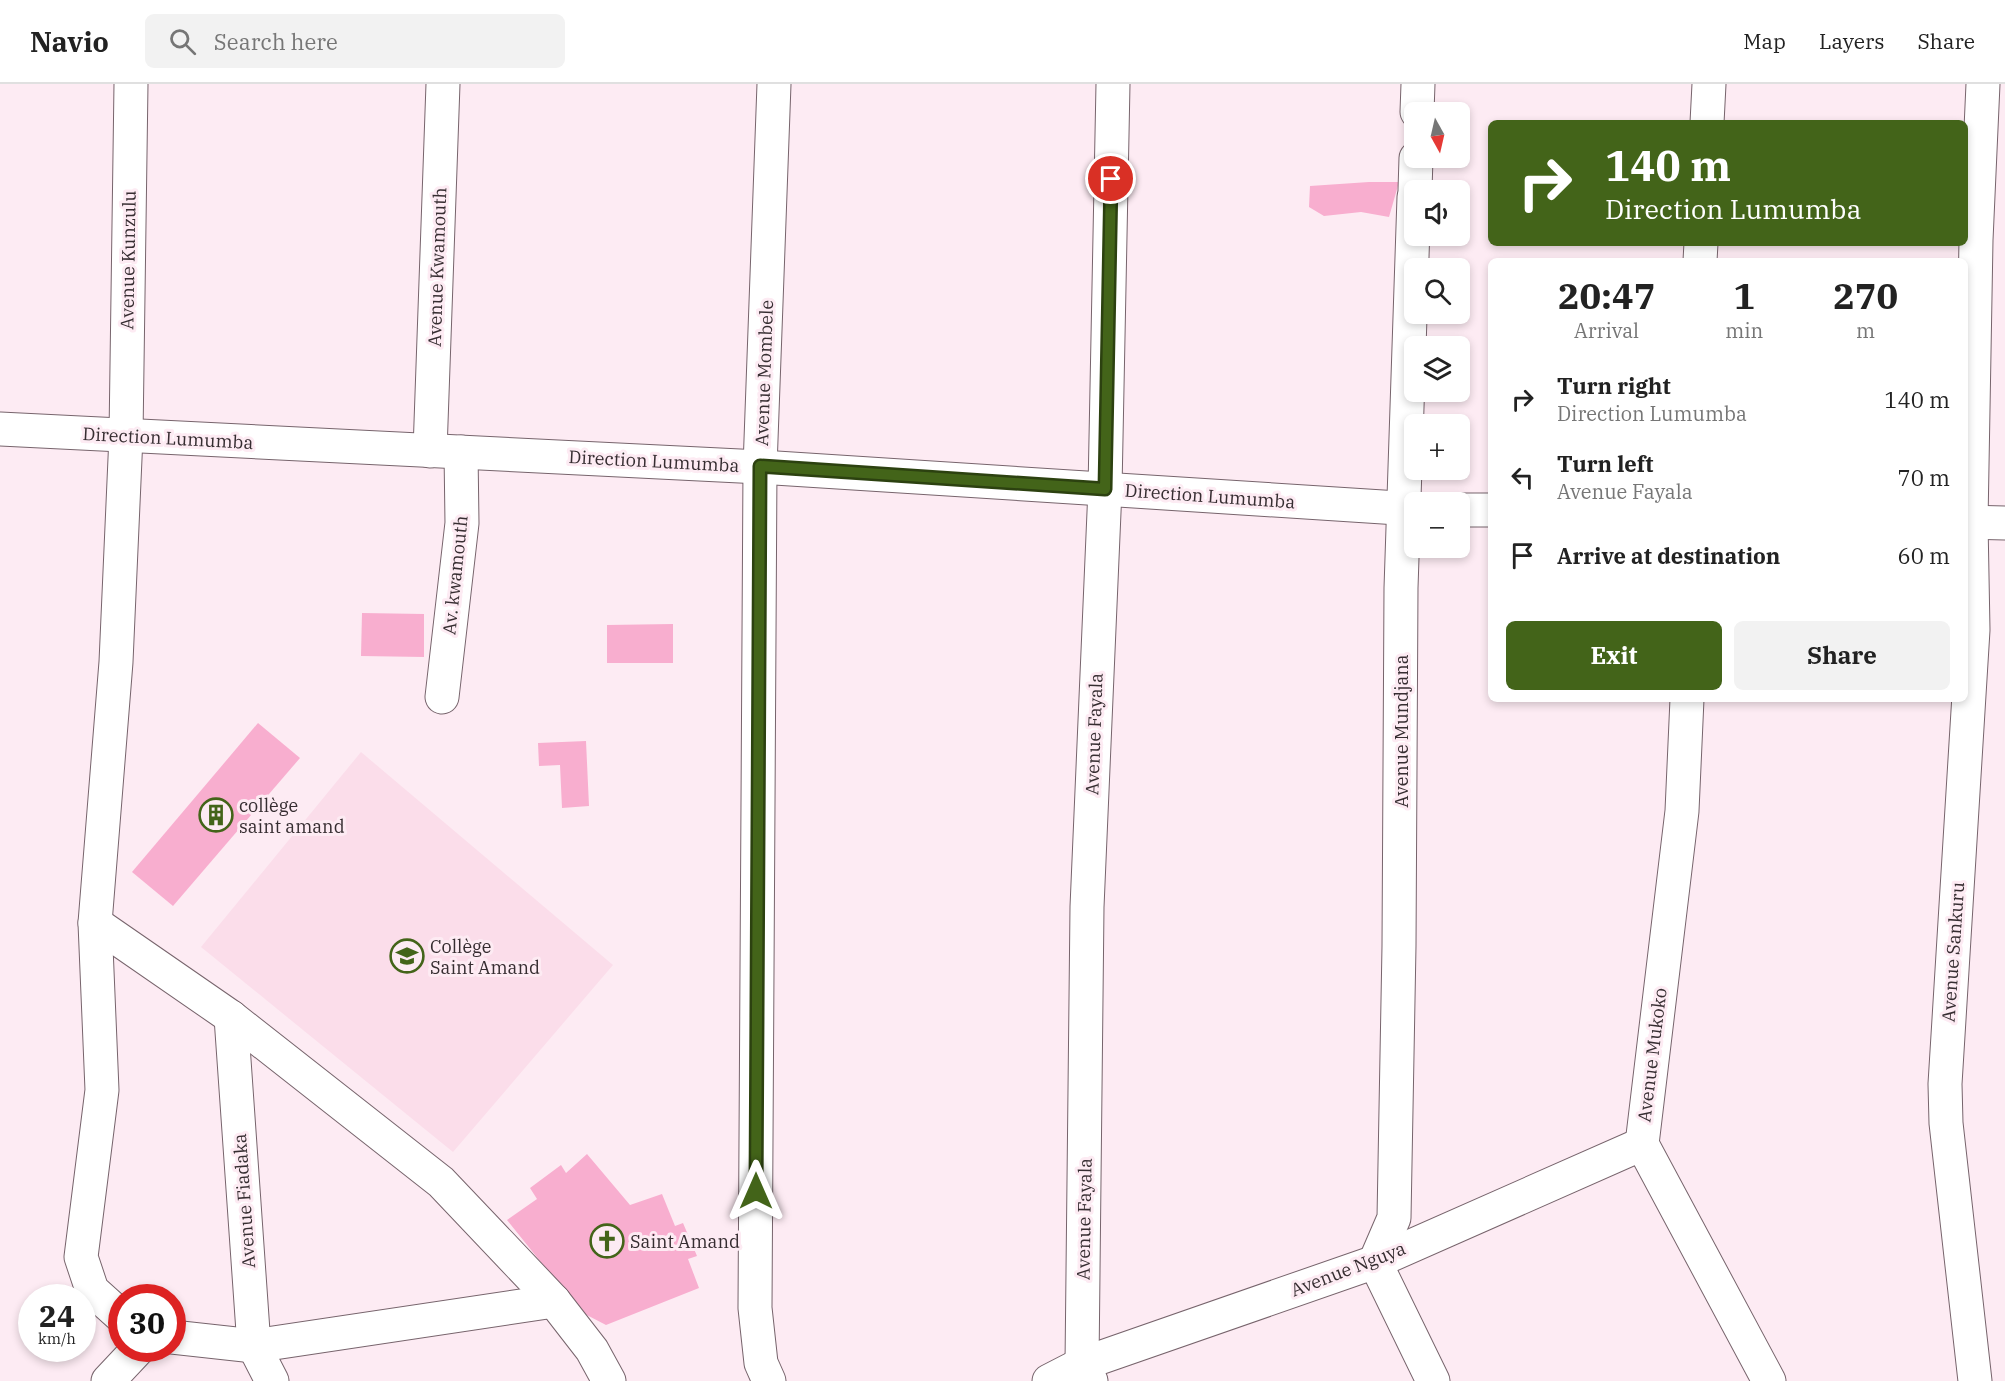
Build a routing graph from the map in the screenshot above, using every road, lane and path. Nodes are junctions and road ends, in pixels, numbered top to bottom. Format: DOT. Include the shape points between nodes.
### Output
graph roads {
  1 [pos="131,84"];
  2 [pos="443,84"];
  3 [pos="774,84"];
  4 [pos="1113,84"];
  5 [pos="1418,84"];
  6 [pos="1709,84"];
  7 [pos="1983,84"];
  8 [pos="1417,102"];
  9 [pos="1707,120"];
  10 [pos="1413,246"];
  11 [pos="0,429"];
  12 [pos="126,436"];
  13 [pos="445,451"];
  14 [pos="760,466"];
  15 [pos="1105,489"];
  16 [pos="1409,492"];
  17 [pos="1404,509"];
  18 [pos="1470,510"];
  19 [pos="1488,510"];
  20 [pos="1968,522"];
  21 [pos="2005,523"];
  22 [pos="1408,558"];
  23 [pos="442,697"];
  24 [pos="1688,702"];
  25 [pos="95,923"];
  26 [pos="231,1017"];
  27 [pos="1642,1144"];
  28 [pos="1375,1262"];
  29 [pos="554,1301"];
  30 [pos="108,1304"];
  31 [pos="186,1339"];
  32 [pos="254,1346"];
  33 [pos="126,1362"];
  34 [pos="1087,1372"];
  35 [pos="108,1381"];
  36 [pos="272,1381"];
  37 [pos="609,1381"];
  38 [pos="769,1381"];
  39 [pos="1049,1381"];
  40 [pos="1433,1381"];
  41 [pos="1769,1381"];
  42 [pos="1974,1381"];
  1 -- 12 [label="street, Avenue Kunzulu"];
  2 -- 13 [label="street, Avenue Kwamouth"];
  3 -- 14 [label="street, Avenue Mombele"];
  4 -- 15 [label="street, Avenue Fayala"];
  5 -- 8 [label="street"];
  6 -- 9 [label="street"];
  7 -- 20 [label="street, Avenue Sankuru"];
  10 -- 16 [label="street, Avenue Mundjana"];
  11 -- 12 [label="street, Direction Lumumba"];
  12 -- 13 [label="street, Direction Lumumba"];
  12 -- 25 [label="street, Avenue Kunzulu" via="116,662"];
  13 -- 14 [label="street, Direction Lumumba"];
  13 -- 23 [label="street, Av. kwamouth" via="462,523"];
  14 -- 15 [label="street, Direction Lumumba"];
  14 -- 38 [label="street, Avenue Mombele" via="755,1308 761,1363"];
  15 -- 17 [label="street, Direction Lumumba"];
  15 -- 34 [label="street, Avenue Fayala" via="1087,907"];
  18 -- 19 [label="street"];
  20 -- 21 [label="street"];
  20 -- 42 [label="street, Avenue Sankuru" via="1973,630 1946,1123"];
  22 -- 28 [label="street, Avenue Mundjana" via="1394,1218"];
  24 -- 27 [label="street, Avenue Mukoko" via="1682,811"];
  25 -- 26 [label="street"];
  25 -- 30 [label="street, Avenue Kunzulu" via="102,1090 81,1257 93,1290"];
  26 -- 29 [label="street" via="441,1182"];
  26 -- 32 [label="street, Avenue Fiadaka"];
  27 -- 28 [label="street, Avenue Nguya"];
  27 -- 41 [label="street, Avenue Mukoko"];
  28 -- 34 [label="street, Avenue Nguya"];
  28 -- 40 [label="street"];
  29 -- 32 [label="street"];
  29 -- 37 [label="street" via="592,1350"];
  31 -- 32 [label="street"];
  32 -- 36 [label="street, Avenue Fiadaka"];
  33 -- 35 [label="street"];
  34 -- 39 [label="street, Avenue Nguya"];
}
